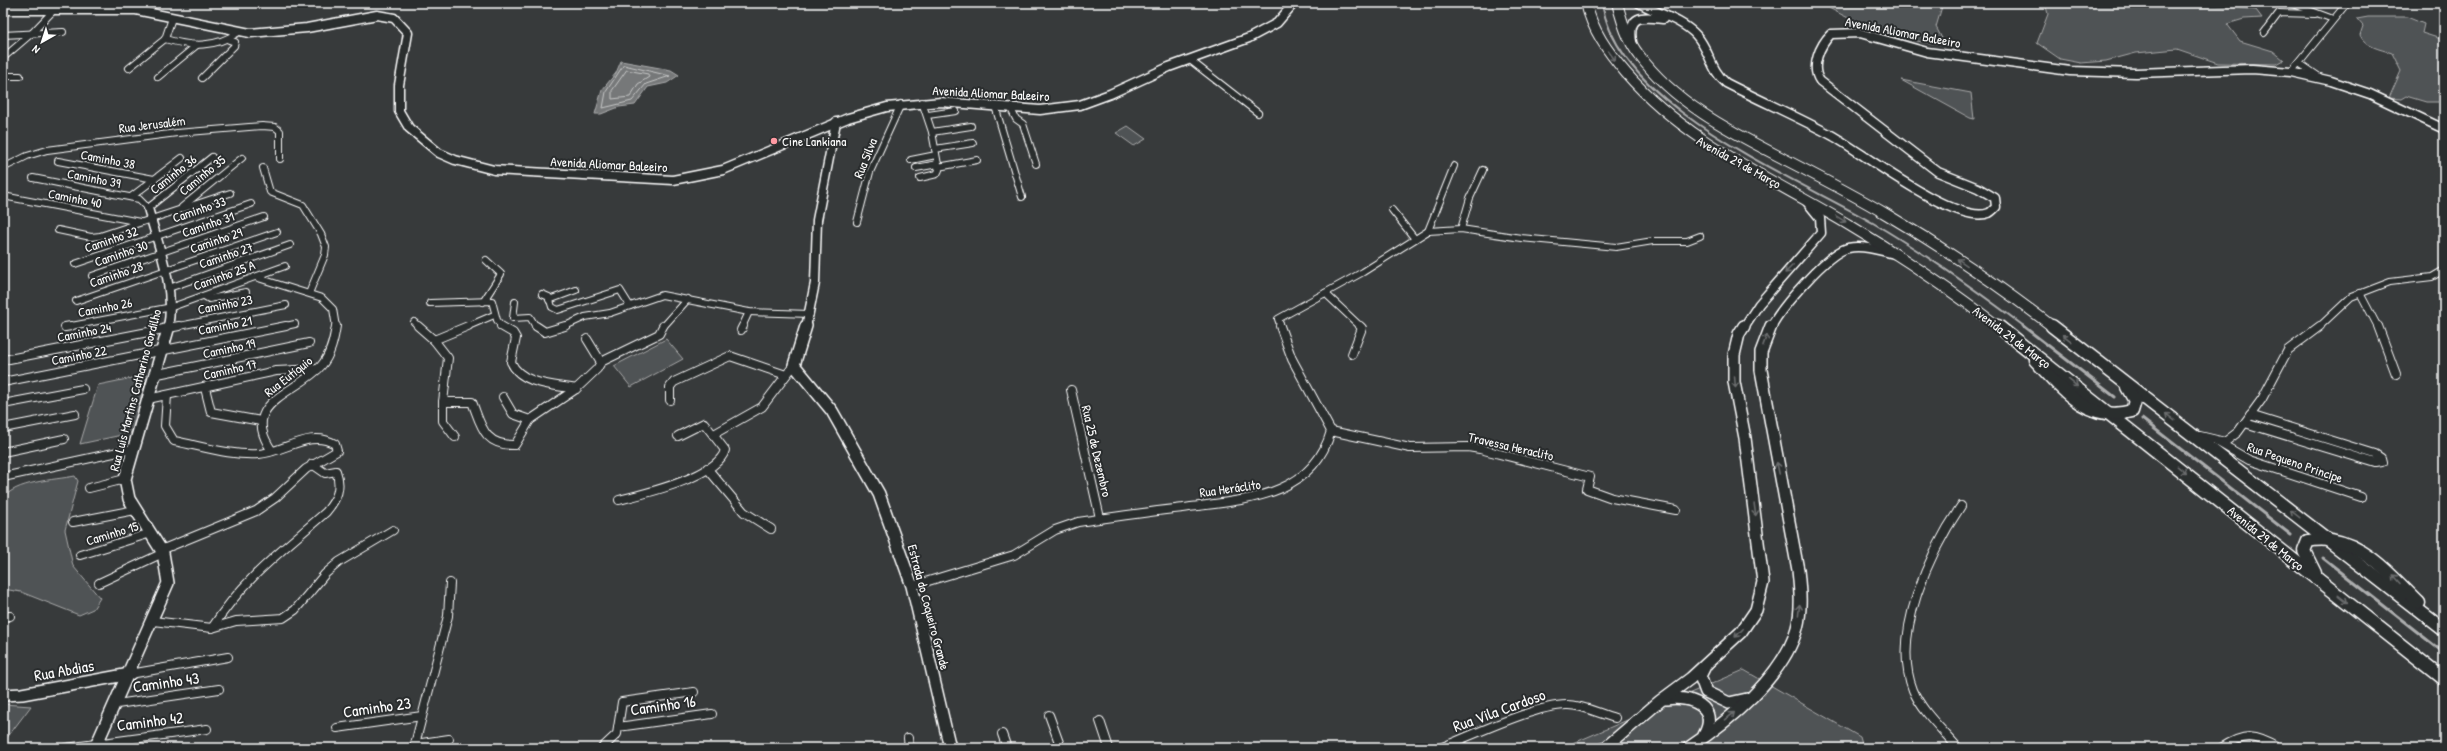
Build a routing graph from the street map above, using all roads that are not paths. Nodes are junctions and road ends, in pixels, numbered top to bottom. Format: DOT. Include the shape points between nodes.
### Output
graph roads {
  1 [pos="1294,3"];
  2 [pos="1581,3"];
  3 [pos="1586,3"];
  4 [pos="1618,3"];
  5 [pos="1639,3"];
  6 [pos="2290,3"];
  7 [pos="2347,3"];
  8 [pos="2440,3"];
  9 [pos="2444,3"];
  10 [pos="3,10"];
  11 [pos="54,10"];
  12 [pos="2315,14"];
  13 [pos="172,18"];
  14 [pos="2333,18"];
  15 [pos="1592,23"];
  16 [pos="63,32"];
  17 [pos="239,32"];
  18 [pos="2264,33"];
  19 [pos="31,34"];
  20 [pos="3,35"];
  21 [pos="165,38"];
  22 [pos="229,40"];
  23 [pos="1701,41"];
  24 [pos="1632,42"];
  25 [pos="197,45"];
  26 [pos="4,56"];
  27 [pos="1190,60"];
  28 [pos="2299,63"];
  29 [pos="129,68"];
  30 [pos="2291,72"];
  31 [pos="3,76"];
  32 [pos="20,76"];
  33 [pos="158,77"];
  34 [pos="202,78"];
  35 [pos="2325,80"];
  36 [pos="922,102"];
  37 [pos="901,104"];
  38 [pos="995,106"];
  39 [pos="1011,108"];
  40 [pos="956,111"];
  41 [pos="1258,114"];
  42 [pos="928,116"];
  43 [pos="836,122"];
  44 [pos="971,126"];
  45 [pos="2444,129"];
  46 [pos="932,132"];
  47 [pos="973,143"];
  48 [pos="935,152"];
  49 [pos="182,158"];
  50 [pos="212,158"];
  51 [pos="242,158"];
  52 [pos="280,159"];
  53 [pos="58,160"];
  54 [pos="911,160"];
  55 [pos="977,160"];
  56 [pos="1036,164"];
  57 [pos="938,166"];
  58 [pos="1454,166"];
  59 [pos="3,168"];
  60 [pos="263,168"];
  61 [pos="916,168"];
  62 [pos="1483,170"];
  63 [pos="33,178"];
  64 [pos="920,178"];
  65 [pos="154,179"];
  66 [pos="230,193"];
  67 [pos="3,196"];
  68 [pos="131,197"];
  69 [pos="1022,197"];
  70 [pos="1802,197"];
  71 [pos="251,204"];
  72 [pos="148,208"];
  73 [pos="1392,210"];
  74 [pos="177,211"];
  75 [pos="264,217"];
  76 [pos="146,221"];
  77 [pos="857,222"];
  78 [pos="1461,229"];
  79 [pos="58,230"];
  80 [pos="1428,231"];
  81 [pos="277,232"];
  82 [pos="1700,236"];
  83 [pos="155,237"];
  84 [pos="1415,239"];
  85 [pos="290,245"];
  86 [pos="159,253"];
  87 [pos="1900,256"];
  88 [pos="486,260"];
  89 [pos="75,264"];
  90 [pos="285,266"];
  91 [pos="164,270"];
  92 [pos="2444,270"];
  93 [pos="92,276"];
  94 [pos="255,277"];
  95 [pos="169,288"];
  96 [pos="576,290"];
  97 [pos="246,292"];
  98 [pos="310,292"];
  99 [pos="1325,293"];
  100 [pos="2360,293"];
  101 [pos="542,294"];
  102 [pos="204,296"];
  103 [pos="688,299"];
  104 [pos="549,300"];
  105 [pos="76,301"];
  106 [pos="483,302"];
  107 [pos="515,302"];
  108 [pos="430,303"];
  109 [pos="286,305"];
  110 [pos="630,306"];
  111 [pos="172,307"];
  112 [pos="749,312"];
  113 [pos="810,314"];
  114 [pos="494,315"];
  115 [pos="414,322"];
  116 [pos="295,324"];
  117 [pos="65,327"];
  118 [pos="168,329"];
  119 [pos="741,330"];
  120 [pos="586,339"];
  121 [pos="434,340"];
  122 [pos="309,343"];
  123 [pos="160,351"];
  124 [pos="1352,354"];
  125 [pos="4,360"];
  126 [pos="600,362"];
  127 [pos="318,369"];
  128 [pos="796,369"];
  129 [pos="2396,374"];
  130 [pos="153,375"];
  131 [pos="786,375"];
  132 [pos="2118,377"];
  133 [pos="3,382"];
  134 [pos="205,388"];
  135 [pos="576,388"];
  136 [pos="83,389"];
  137 [pos="1071,390"];
  138 [pos="167,396"];
  139 [pos="503,397"];
  140 [pos="148,399"];
  141 [pos="670,400"];
  142 [pos="443,402"];
  143 [pos="3,404"];
  144 [pos="75,414"];
  145 [pos="2110,414"];
  146 [pos="2250,415"];
  147 [pos="530,420"];
  148 [pos="261,421"];
  149 [pos="2245,422"];
  150 [pos="3,428"];
  151 [pos="2187,430"];
  152 [pos="1331,431"];
  153 [pos="714,434"];
  154 [pos="678,436"];
  155 [pos="455,437"];
  156 [pos="64,439"];
  157 [pos="2222,443"];
  158 [pos="132,449"];
  159 [pos="272,451"];
  160 [pos="3,452"];
  161 [pos="2227,461"];
  162 [pos="312,464"];
  163 [pos="707,468"];
  164 [pos="3,477"];
  165 [pos="125,479"];
  166 [pos="89,488"];
  167 [pos="2361,497"];
  168 [pos="619,500"];
  169 [pos="1961,506"];
  170 [pos="135,510"];
  171 [pos="1676,510"];
  172 [pos="1100,518"];
  173 [pos="73,522"];
  174 [pos="771,529"];
  175 [pos="393,530"];
  176 [pos="151,533"];
  177 [pos="2326,538"];
  178 [pos="162,552"];
  179 [pos="80,555"];
  180 [pos="99,583"];
  181 [pos="450,583"];
  182 [pos="2324,584"];
  183 [pos="912,586"];
  184 [pos="153,621"];
  185 [pos="212,628"];
  186 [pos="2444,628"];
  187 [pos="228,658"];
  188 [pos="1708,661"];
  189 [pos="130,674"];
  190 [pos="2444,679"];
  191 [pos="219,690"];
  192 [pos="694,692"];
  193 [pos="3,695"];
  194 [pos="1751,696"];
  195 [pos="1660,701"];
  196 [pos="116,704"];
  197 [pos="712,714"];
  198 [pos="1049,715"];
  199 [pos="422,716"];
  200 [pos="1615,718"];
  201 [pos="1100,721"];
  202 [pos="618,727"];
  203 [pos="337,728"];
  204 [pos="207,729"];
  205 [pos="1002,734"];
  206 [pos="908,738"];
  207 [pos="449,739"];
  208 [pos="97,746"];
  209 [pos="415,746"];
  210 [pos="1692,746"];
  211 [pos="66,748"];
  212 [pos="602,748"];
  213 [pos="910,748"];
  214 [pos="950,748"];
  215 [pos="1007,748"];
  216 [pos="1061,748"];
  217 [pos="1109,748"];
  218 [pos="1440,748"];
  219 [pos="1605,748"];
  220 [pos="1958,748"];
  221 [pos="2221,748"];
  222 [pos="2278,748"];
  1 -- 27 [label="main road, Avenida Aliomar Baleeiro" via="1273,26"];
  2 -- 15 [label="main road"];
  3 -- 15 [label="main road, Avenida 29 de Março"];
  4 -- 24 [label="main road, Avenida 29 de Março" via="1624,28"];
  5 -- 23 [label="main road, Avenida Aliomar Baleeiro" via="1688,28"];
  6 -- 12 [label="street"];
  7 -- 14 [label="street"];
  8 -- 9 [label="street"];
  10 -- 11 [label="main road, Avenida Aliomar Baleeiro"];
  11 -- 13 [label="main road, Avenida Aliomar Baleeiro" via="130,9"];
  11 -- 19 [label="street"];
  12 -- 14 [label="street"];
  12 -- 18 [label="street" via="2279,13"];
  13 -- 17 [label="main road, Avenida Aliomar Baleeiro"];
  13 -- 21 [label="street"];
  14 -- 28 [label="street"];
  15 -- 70 [label="main road, Avenida 29 de Março, one-way" via="1626,74 1670,119 1719,153"];
  16 -- 19 [label="street"];
  17 -- 22 [label="street"];
  17 -- 43 [label="main road, Avenida Aliomar Baleeiro" via="294,30 377,15 394,18 408,33 399,85 400,111 405,121 439,153 490,170 683,180 734,165"];
  19 -- 20 [label="street"];
  19 -- 26 [label="street"];
  21 -- 25 [label="street"];
  21 -- 29 [label="street"];
  22 -- 25 [label="street" via="215,46"];
  22 -- 34 [label="street" via="235,42 234,46"];
  23 -- 24 [label="main road, Avenida Aliomar Baleeiro" via="1674,24 1644,16 1633,22 1630,29"];
  23 -- 30 [label="main road, Avenida Aliomar Baleeiro" via="1710,57 1713,70 1726,83 1834,136 1942,202 1962,212 1978,215 1993,210 1996,202 1994,198 1978,188 1938,172 1823,85 1816,71 1827,37 1837,32 1848,32 1922,50 2072,71 2136,73 2233,69"];
  132 -- 24 [label="main road, Avenida 29 de Março, one-way" via="2004,291 1922,236 1862,200 1722,127 1697,111 1660,79"];
  25 -- 33 [label="street"];
  27 -- 39 [label="main road, Avenida Aliomar Baleeiro" via="1083,104 1048,110"];
  27 -- 41 [label="street"];
  28 -- 30 [label="street"];
  28 -- 35 [label="street"];
  30 -- 35 [label="main road, Avenida Aliomar Baleeiro"];
  31 -- 32 [label="street"];
  35 -- 45 [label="main road, Avenida Aliomar Baleeiro" via="2390,102"];
  36 -- 37 [label="main road, Avenida Aliomar Baleeiro"];
  36 -- 38 [label="main road, Avenida Aliomar Baleeiro"];
  36 -- 42 [label="street"];
  37 -- 43 [label="main road, Avenida Aliomar Baleeiro" via="874,109"];
  37 -- 77 [label="street, Rua Silva" via="870,172"];
  38 -- 39 [label="main road, Avenida Aliomar Baleeiro"];
  38 -- 69 [label="street"];
  39 -- 56 [label="street" via="1016,119 1023,124"];
  40 -- 42 [label="street"];
  42 -- 46 [label="street"];
  43 -- 113 [label="main road" via="817,220 816,268"];
  44 -- 46 [label="street"];
  46 -- 48 [label="street"];
  47 -- 48 [label="street"];
  48 -- 54 [label="street"];
  48 -- 57 [label="street"];
  49 -- 65 [label="street"];
  50 -- 72 [label="street, Caminho 36"];
  51 -- 74 [label="street, Caminho 35"];
  52 -- 59 [label="street, Rua Jerusalém" via="280,131 275,127 262,126 145,135 89,145 52,148 22,156"];
  53 -- 65 [label="street, Caminho 38"];
  55 -- 57 [label="street"];
  57 -- 61 [label="street"];
  57 -- 64 [label="street" via="937,174"];
  58 -- 80 [label="street" via="1445,181 1437,214"];
  60 -- 98 [label="street" via="270,192 303,206 326,247"];
  62 -- 78 [label="street" via="1470,198"];
  63 -- 68 [label="street, Caminho 39"];
  65 -- 68 [label="street"];
  66 -- 74 [label="street, Caminho 35"];
  67 -- 76 [label="street, Caminho 40"];
  68 -- 72 [label="street, Caminho 39" via="140,200"];
  70 -- 87 [label="main road, Avenida 29 de Março, one-way"];
  70 -- 188 [label="main road, one-way" via="1818,215 1821,233 1759,304 1739,334 1734,355 1734,382 1745,438 1763,582 1756,610 1741,632"];
  71 -- 83 [label="street, Caminho 33"];
  72 -- 76 [label="main road, Rua Luís Martins Catharino Gordilho"];
  73 -- 84 [label="street"];
  74 -- 76 [label="street, Caminho 35"];
  75 -- 86 [label="street, Caminho 31"];
  76 -- 79 [label="street, Caminho 35" via="95,237"];
  76 -- 83 [label="main road, Rua Luís Martins Catharino Gordilho"];
  78 -- 80 [label="street" via="1441,228"];
  78 -- 82 [label="street" via="1521,238 1616,247 1653,241 1687,241"];
  80 -- 84 [label="street"];
  81 -- 91 [label="street, Caminho 29"];
  83 -- 86 [label="main road, Rua Luís Martins Catharino Gordilho"];
  83 -- 89 [label="street, Caminho 32"];
  84 -- 99 [label="street"];
  85 -- 95 [label="street, Caminho 27"];
  86 -- 91 [label="main road, Rua Luís Martins Catharino Gordilho"];
  86 -- 93 [label="street, Caminho 30"];
  87 -- 145 [label="main road, Avenida 29 de Março, one-way" via="2019,341 2064,393 2084,405"];
  194 -- 87 [label="main road, one-way" via="1786,653 1797,628 1800,598 1794,546 1772,437 1760,353 1770,326 1782,309 1834,254 1847,246 1859,246"];
  88 -- 106 [label="street" via="501,274"];
  90 -- 94 [label="street, Caminho 25 A"];
  91 -- 95 [label="main road, Rua Luís Martins Catharino Gordilho"];
  91 -- 105 [label="street, Caminho 28"];
  92 -- 100 [label="street, Rua Pequeno Principe" via="2432,277 2390,282"];
  94 -- 98 [label="street, Rua Eutíquio"];
  94 -- 102 [label="street, Caminho 25 A"];
  95 -- 111 [label="main road, Rua Luís Martins Catharino Gordilho"];
  96 -- 104 [label="street"];
  97 -- 102 [label="street" via="209,300"];
  98 -- 127 [label="street, Rua Eutíquio" via="325,299 335,310 336,317 333,340 326,359"];
  99 -- 124 [label="street" via="1362,328"];
  99 -- 152 [label="street" via="1280,316 1277,322 1302,380"];
  100 -- 129 [label="street" via="2378,326"];
  100 -- 146 [label="street, Rua Pequeno Principe" via="2351,297 2315,331 2288,350 2269,387"];
  101 -- 104 [label="street"];
  102 -- 111 [label="street, Caminho 25 A"];
  103 -- 110 [label="street" via="662,294"];
  103 -- 112 [label="street"];
  103 -- 126 [label="street" via="664,324 659,334"];
  104 -- 110 [label="street" via="552,307 562,310 620,290"];
  106 -- 108 [label="street"];
  106 -- 114 [label="street" via="492,301"];
  107 -- 110 [label="street" via="513,318 530,317 541,332 558,329 585,317 610,313"];
  109 -- 118 [label="street, Caminho 23"];
  111 -- 117 [label="street, Caminho 26"];
  111 -- 118 [label="main road, Rua Luís Martins Catharino Gordilho"];
  112 -- 113 [label="street"];
  112 -- 119 [label="street"];
  113 -- 128 [label="main road"];
  114 -- 121 [label="street"];
  114 -- 135 [label="street" via="501,326 512,332 516,338 511,361 515,372 522,378"];
  115 -- 121 [label="street"];
  116 -- 123 [label="street, Caminho 21"];
  118 -- 123 [label="main road, Rua Luís Martins Catharino Gordilho"];
  118 -- 125 [label="street, Caminho 24"];
  120 -- 126 [label="street"];
  121 -- 142 [label="street" via="448,360"];
  122 -- 130 [label="street, Caminho 19"];
  123 -- 130 [label="main road, Rua Luís Martins Catharino Gordilho"];
  123 -- 133 [label="street, Caminho 22"];
  126 -- 135 [label="street" via="597,369"];
  127 -- 134 [label="street, Caminho 17" via="276,371"];
  127 -- 148 [label="street, Rua Eutíquio" via="274,401"];
  128 -- 131 [label="street"];
  128 -- 183 [label="main road, Estrada do Coqueiro Grande" via="832,411 879,494"];
  130 -- 140 [label="main road, Rua Luís Martins Catharino Gordilho"];
  131 -- 141 [label="street" via="733,356 720,359 674,382 670,387"];
  131 -- 153 [label="street" via="762,407"];
  132 -- 145 [label="main road" via="2132,394 2135,407 2126,414"];
  151 -- 132 [label="main road, Avenida 29 de Março, one-way"];
  134 -- 138 [label="street, Caminho 17"];
  134 -- 148 [label="street" via="211,412"];
  135 -- 147 [label="street"];
  136 -- 143 [label="street"];
  137 -- 172 [label="street, Rua 25 de Dezembro"];
  138 -- 140 [label="street, Caminho 17"];
  138 -- 159 [label="street" via="164,416 169,436 174,441 251,454"];
  139 -- 147 [label="street" via="513,414"];
  140 -- 158 [label="main road, Rua Luís Martins Catharino Gordilho"];
  142 -- 147 [label="street" via="473,403 473,410 481,426 497,442 506,445 516,445"];
  142 -- 155 [label="street" via="443,421"];
  144 -- 150 [label="street"];
  145 -- 182 [label="main road, Avenida 29 de Março, one-way"];
  146 -- 149 [label="street, Rua Pequeno Principe"];
  146 -- 149 [label="street" via="2375,454 2382,458 2382,462 2376,463"];
  148 -- 159 [label="street" via="261,435"];
  149 -- 157 [label="street, Rua Pequeno Principe" via="2238,432"];
  151 -- 157 [label="street, Rua Pequeno Principe"];
  151 -- 161 [label="main road, Avenida 29 de Março"];
  152 -- 171 [label="street, Travessa Heraclito" via="1410,448 1468,447 1590,477 1587,489 1599,494"];
  152 -- 172 [label="street, Rua Heráclito" via="1329,441 1310,466 1286,487 1271,494"];
  153 -- 154 [label="street" via="704,423"];
  153 -- 163 [label="street" via="725,450 724,454"];
  156 -- 160 [label="street"];
  157 -- 161 [label="street"];
  157 -- 167 [label="street, Rua Pequeno Principe" via="2249,460"];
  158 -- 164 [label="street"];
  158 -- 165 [label="main road, Rua Luís Martins Catharino Gordilho"];
  159 -- 162 [label="street" via="298,442 330,439 337,451"];
  177 -- 161 [label="main road, Avenida 29 de Março, one-way"];
  162 -- 178 [label="street" via="256,512"];
  162 -- 185 [label="street" via="325,473 336,471 341,482 336,499 324,513 270,559 226,606"];
  163 -- 168 [label="street" via="671,486"];
  163 -- 174 [label="street" via="744,512"];
  165 -- 166 [label="street"];
  165 -- 170 [label="main road, Rua Luís Martins Catharino Gordilho" via="129,499"];
  169 -- 220 [label="street" via="1950,520 1928,565 1911,618 1908,652 1909,679 1914,691"];
  170 -- 173 [label="street"];
  170 -- 176 [label="main road, Rua Luís Martins Catharino Gordilho"];
  172 -- 183 [label="street, Rua Heráclito" via="1065,526 1014,555"];
  175 -- 185 [label="street" via="332,568 288,615"];
  176 -- 178 [label="main road, Rua Luís Martins Catharino Gordilho"];
  176 -- 179 [label="street, Caminho 15"];
  177 -- 182 [label="main road" via="2308,541 2304,551 2312,570"];
  186 -- 177 [label="main road, one-way" via="2380,563 2357,549"];
  178 -- 180 [label="street"];
  178 -- 184 [label="main road, Rua Luís Martins Catharino Gordilho" via="168,583"];
  181 -- 199 [label="street" via="448,616"];
  182 -- 190 [label="main road, Avenida 29 de Março, one-way"];
  183 -- 214 [label="main road, Estrada do Coqueiro Grande"];
  184 -- 185 [label="street"];
  184 -- 189 [label="main road, Rua Luís Martins Catharino Gordilho"];
  187 -- 189 [label="street"];
  188 -- 194 [label="main road" via="1700,676 1706,692 1729,703 1740,702"];
  188 -- 195 [label="main road" via="1691,678"];
  189 -- 193 [label="main road, Rua Abdias" via="22,694"];
  189 -- 196 [label="main road, Rua Luís Martins Catharino Gordilho"];
  191 -- 196 [label="street, Caminho 43"];
  192 -- 202 [label="street" via="622,702"];
  210 -- 194 [label="main road, one-way"];
  195 -- 210 [label="main road" via="1676,696 1688,699 1705,709 1709,715 1710,726"];
  195 -- 219 [label="main road"];
  196 -- 208 [label="main road, Rua Luís Martins Catharino Gordilho"];
  197 -- 202 [label="street, Caminho 16"];
  198 -- 216 [label="street"];
  199 -- 203 [label="street, Caminho 23"];
  199 -- 209 [label="street"];
  200 -- 218 [label="street, Rua Vila Cardoso" via="1570,705 1559,705 1533,712"];
  201 -- 217 [label="street"];
  202 -- 212 [label="street" via="615,738"];
  204 -- 208 [label="street, Caminho 42"];
  205 -- 215 [label="street"];
  206 -- 213 [label="street"];
  207 -- 209 [label="street"];
  208 -- 211 [label="street, Caminho 42"];
  221 -- 222 [label="street" via="2236,738 2250,735"];
}
